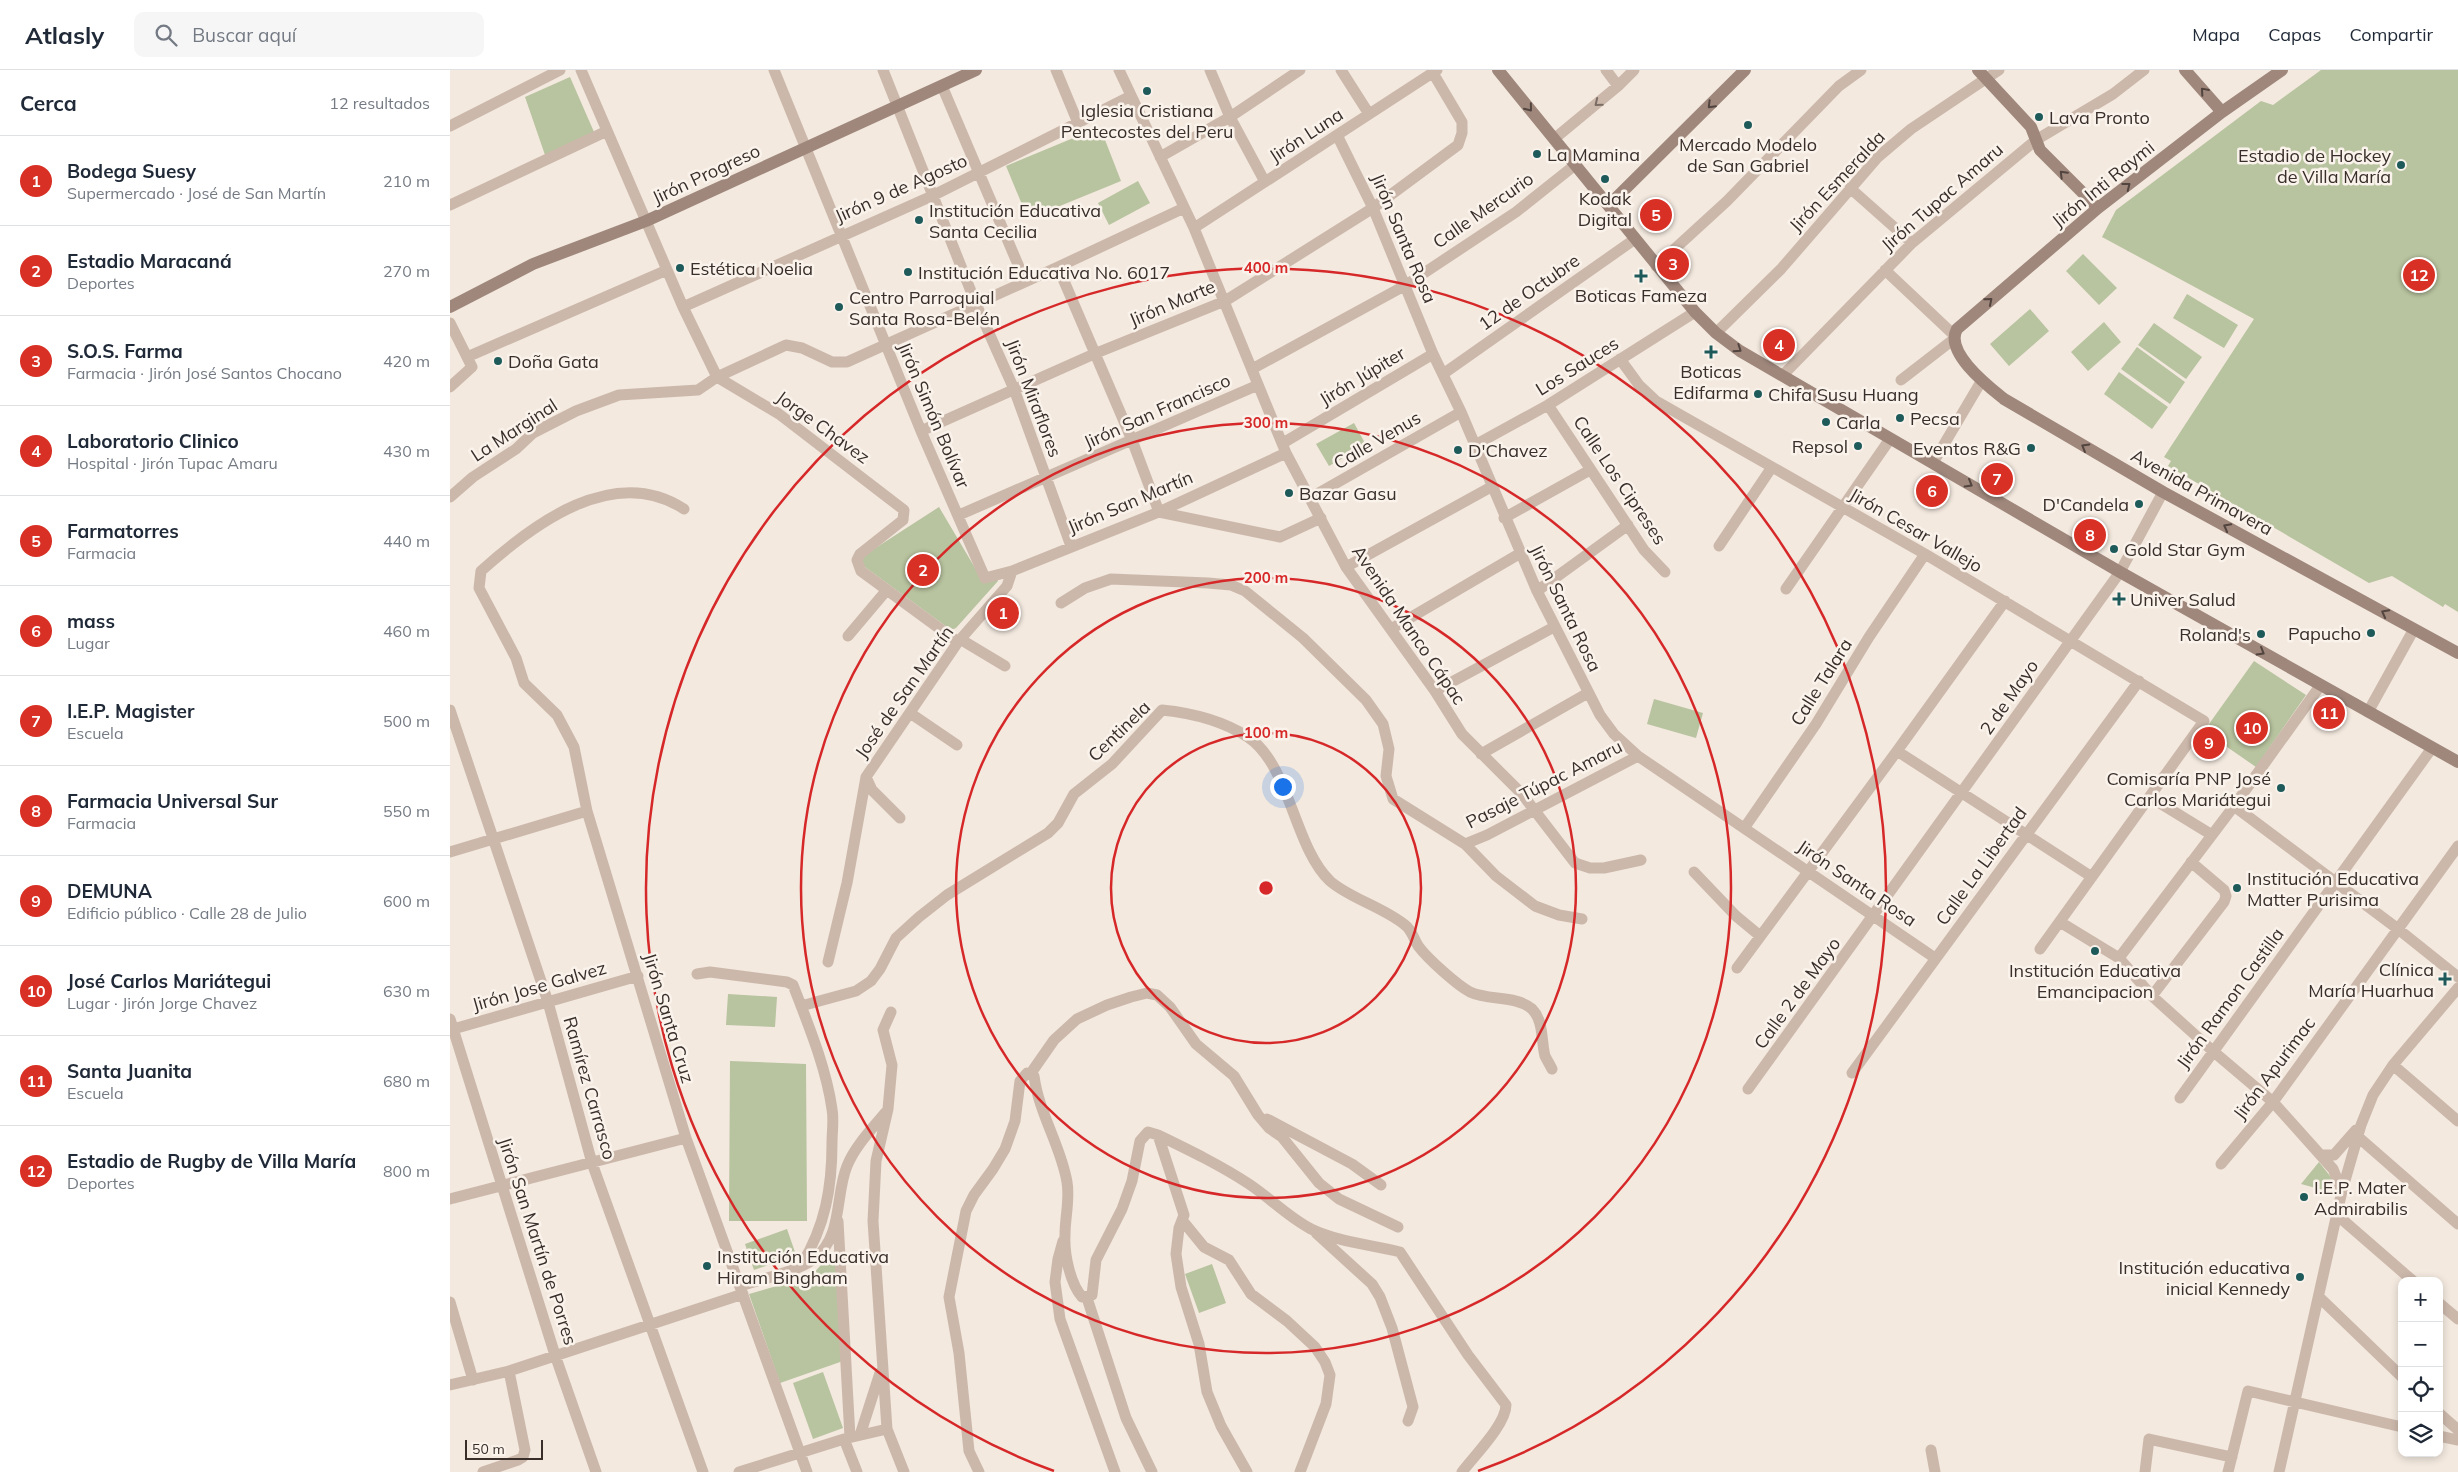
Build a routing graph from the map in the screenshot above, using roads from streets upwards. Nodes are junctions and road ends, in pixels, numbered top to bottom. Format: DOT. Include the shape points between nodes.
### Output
graph roads {
  1 [pos="560,70"];
  2 [pos="581,70"];
  3 [pos="774,70"];
  4 [pos="883,70"];
  5 [pos="976,70"];
  6 [pos="1056,70"];
  7 [pos="1119,70"];
  8 [pos="1210,70"];
  9 [pos="1300,70"];
  10 [pos="1341,70"];
  11 [pos="1498,70"];
  12 [pos="1606,70"];
  13 [pos="1634,70"];
  14 [pos="1745,70"];
  15 [pos="1861,70"];
  16 [pos="1999,70"];
  17 [pos="2144,70"];
  18 [pos="2186,70"];
  19 [pos="2282,70"];
  20 [pos="1435,71"];
  21 [pos="1982,74"];
  22 [pos="942,86"];
  23 [pos="1618,86"];
  24 [pos="1131,96"];
  25 [pos="897,106"];
  26 [pos="2222,112"];
  27 [pos="1370,114"];
  28 [pos="1230,117"];
  29 [pos="1078,123"];
  30 [pos="450,126"];
  31 [pos="607,131"];
  32 [pos="1337,135"];
  33 [pos="1554,138"];
  34 [pos="2036,140"];
  35 [pos="804,148"];
  36 [pos="1160,157"];
  37 [pos="1575,165"];
  38 [pos="979,173"];
  39 [pos="1265,182"];
  40 [pos="1850,188"];
  41 [pos="932,196"];
  42 [pos="450,205"];
  43 [pos="1609,206"];
  44 [pos="1184,208"];
  45 [pos="1373,208"];
  46 [pos="2098,208"];
  47 [pos="646,221"];
  48 [pos="1194,228"];
  49 [pos="841,235"];
  50 [pos="1634,239"];
  51 [pos="1912,243"];
  52 [pos="1656,266"];
  53 [pos="1058,267"];
  54 [pos="667,270"];
  55 [pos="1886,270"];
  56 [pos="1025,281"];
  57 [pos="1406,285"];
  58 [pos="1224,301"];
  59 [pos="976,304"];
  60 [pos="450,307"];
  61 [pos="683,307"];
  62 [pos="1695,312"];
  63 [pos="450,323"];
  64 [pos="1716,333"];
  65 [pos="1954,337"];
  66 [pos="886,346"];
  67 [pos="1094,354"];
  68 [pos="1433,354"];
  69 [pos="1620,359"];
  70 [pos="469,362"];
  71 [pos="1252,369"];
  72 [pos="1443,374"];
  73 [pos="1783,375"];
  74 [pos="717,377"];
  75 [pos="1902,380"];
  76 [pos="1982,380"];
  77 [pos="1258,386"];
  78 [pos="450,387"];
  79 [pos="1014,390"];
  80 [pos="1548,405"];
  81 [pos="1461,412"];
  82 [pos="921,431"];
  83 [pos="1132,440"];
  84 [pos="1890,440"];
  85 [pos="1475,445"];
  86 [pos="1284,448"];
  87 [pos="1933,463"];
  88 [pos="1772,466"];
  89 [pos="1590,470"];
  90 [pos="1046,479"];
  91 [pos="1491,487"];
  92 [pos="2163,492"];
  93 [pos="450,497"];
  94 [pos="1310,498"];
  95 [pos="1844,508"];
  96 [pos="684,509"];
  97 [pos="1159,512"];
  98 [pos="959,515"];
  99 [pos="1321,518"];
  100 [pos="1504,518"];
  101 [pos="1628,525"];
  102 [pos="1071,546"];
  103 [pos="1719,546"];
  104 [pos="1519,554"];
  105 [pos="1925,554"];
  106 [pos="1346,567"];
  107 [pos="1012,572"];
  108 [pos="1665,572"];
  109 [pos="2120,572"];
  110 [pos="985,578"];
  111 [pos="1786,589"];
  112 [pos="886,591"];
  113 [pos="1537,592"];
  114 [pos="2004,601"];
  115 [pos="1061,603"];
  116 [pos="1554,627"];
  117 [pos="1391,629"];
  118 [pos="2414,629"];
  119 [pos="848,636"];
  120 [pos="959,640"];
  121 [pos="2071,641"];
  122 [pos="2458,653"];
  123 [pos="1005,666"];
  124 [pos="2139,681"];
  125 [pos="2320,686"];
  126 [pos="1436,691"];
  127 [pos="1588,693"];
  128 [pos="450,710"];
  129 [pos="2368,712"];
  130 [pos="910,713"];
  131 [pos="956,745"];
  132 [pos="2432,748"];
  133 [pos="1898,751"];
  134 [pos="1481,754"];
  135 [pos="1638,756"];
  136 [pos="2458,762"];
  137 [pos="866,777"];
  138 [pos="1963,792"];
  139 [pos="2150,797"];
  140 [pos="2234,806"];
  141 [pos="1534,809"];
  142 [pos="587,811"];
  143 [pos="900,818"];
  144 [pos="1745,827"];
  145 [pos="2026,834"];
  146 [pos="2212,835"];
  147 [pos="493,839"];
  148 [pos="1465,844"];
  149 [pos="2458,846"];
  150 [pos="450,852"];
  151 [pos="1641,860"];
  152 [pos="2191,862"];
  153 [pos="1808,871"];
  154 [pos="1694,872"];
  155 [pos="2092,877"];
  156 [pos="2334,883"];
  157 [pos="1874,916"];
  158 [pos="1582,919"];
  159 [pos="2060,922"];
  160 [pos="2398,929"];
  161 [pos="1759,935"];
  162 [pos="2040,949"];
  163 [pos="1935,958"];
  164 [pos="2119,958"];
  165 [pos="828,962"];
  166 [pos="1737,968"];
  167 [pos="697,974"];
  168 [pos="638,976"];
  169 [pos="2458,977"];
  170 [pos="2458,988"];
  171 [pos="2152,996"];
  172 [pos="548,1002"];
  173 [pos="801,1006"];
  174 [pos="892,1012"];
  175 [pos="451,1026"];
  176 [pos="2214,1052"];
  177 [pos="2393,1065"];
  178 [pos="1552,1069"];
  179 [pos="1852,1073"];
  180 [pos="1031,1074"];
  181 [pos="1748,1089"];
  182 [pos="2180,1098"];
  183 [pos="2273,1102"];
  184 [pos="888,1109"];
  185 [pos="1258,1115"];
  186 [pos="2458,1121"];
  187 [pos="2359,1130"];
  188 [pos="1158,1135"];
  189 [pos="686,1138"];
  190 [pos="2321,1155"];
  191 [pos="592,1162"];
  192 [pos="2221,1164"];
  193 [pos="501,1185"];
  194 [pos="1381,1185"];
  195 [pos="2342,1192"];
  196 [pos="450,1199"];
  197 [pos="2337,1216"];
  198 [pos="838,1219"];
  199 [pos="1182,1220"];
  200 [pos="2458,1224"];
  201 [pos="1398,1227"];
  202 [pos="1313,1230"];
  203 [pos="1064,1236"];
  204 [pos="802,1264"];
  205 [pos="2408,1277"];
  206 [pos="741,1290"];
  207 [pos="2319,1297"];
  208 [pos="1087,1298"];
  209 [pos="450,1302"];
  210 [pos="2443,1306"];
  211 [pos="2458,1319"];
  212 [pos="649,1326"];
  213 [pos="555,1355"];
  214 [pos="882,1366"];
  215 [pos="509,1371"];
  216 [pos="2398,1373"];
  217 [pos="472,1380"];
  218 [pos="450,1385"];
  219 [pos="2295,1402"];
  220 [pos="2443,1417"];
  221 [pos="1408,1421"];
  222 [pos="2398,1426"];
  223 [pos="887,1429"];
  224 [pos="2458,1430"];
  225 [pos="851,1437"];
  226 [pos="2443,1437"];
  227 [pos="2458,1440"];
  228 [pos="1931,1450"];
  229 [pos="799,1452"];
  230 [pos="2232,1457"];
  231 [pos="483,1472"];
  232 [pos="596,1472"];
  233 [pos="703,1472"];
  234 [pos="739,1472"];
  235 [pos="807,1472"];
  236 [pos="857,1472"];
  237 [pos="904,1472"];
  238 [pos="979,1472"];
  239 [pos="1116,1472"];
  240 [pos="1152,1472"];
  241 [pos="1247,1472"];
  242 [pos="1300,1472"];
  243 [pos="1462,1472"];
  244 [pos="1935,1472"];
  245 [pos="2145,1472"];
  246 [pos="2228,1472"];
  247 [pos="2279,1472"];
  1 -- 30 [label="street"];
  2 -- 31 [label="street"];
  3 -- 35 [label="street, Jirón Simón Bolívar"];
  4 -- 25 [label="street, Jirón Miraflores"];
  5 -- 22 [label="street, Jirón Progreso"];
  6 -- 29 [label="street"];
  7 -- 24 [label="street, Avenida Manco Cápac"];
  8 -- 28 [label="street"];
  9 -- 28 [label="street"];
  10 -- 27 [label="street"];
  11 -- 33 [label="street, one-way"];
  12 -- 23 [label="street"];
  13 -- 23 [label="street"];
  14 -- 43 [label="street, one-way"];
  15 -- 52 [label="street" via="1839,86 1727,201"];
  16 -- 21 [label="street, Jirón Esmeralda"];
  17 -- 34 [label="street, Jirón Tupac Amaru" via="2113,94"];
  26 -- 18 [label="street, one-way"];
  19 -- 26 [label="street, Jirón Inti Raymi"];
  20 -- 27 [label="street, Jirón Luna"];
  20 -- 45 [label="street, Jirón Marte" via="1462,122 1458,145"];
  21 -- 34 [label="street" via="2030,127"];
  21 -- 40 [label="street, Jirón Esmeralda" via="1878,157"];
  22 -- 25 [label="street, Jirón Progreso"];
  22 -- 38 [label="street"];
  23 -- 33 [label="street, one-way"];
  24 -- 29 [label="street, Jirón 9 de Agosto"];
  24 -- 36 [label="street, Avenida Manco Cápac"];
  25 -- 35 [label="street, Jirón Progreso"];
  25 -- 41 [label="street, Jirón Miraflores"];
  46 -- 26 [label="street, Jirón Inti Raymi, one-way"];
  27 -- 32 [label="street, Jirón Luna"];
  28 -- 36 [label="street"];
  28 -- 39 [label="street"];
  29 -- 38 [label="street, Jirón 9 de Agosto"];
  31 -- 42 [label="street"];
  31 -- 47 [label="street"];
  32 -- 39 [label="street, Jirón Luna"];
  32 -- 45 [label="street, Jirón Santa Rosa"];
  33 -- 37 [label="street"];
  46 -- 34 [label="street, one-way" via="2040,150"];
  34 -- 51 [label="street, Jirón Tupac Amaru"];
  35 -- 47 [label="street, Jirón Progreso"];
  35 -- 49 [label="street, Jirón Simón Bolívar"];
  36 -- 44 [label="street, Avenida Manco Cápac"];
  37 -- 43 [label="street"];
  37 -- 57 [label="street, Calle Mercurio" via="1516,212"];
  38 -- 41 [label="street, Jirón 9 de Agosto"];
  38 -- 56 [label="street"];
  39 -- 48 [label="street, Jirón Luna"];
  40 -- 51 [label="street"];
  40 -- 64 [label="street, Jirón Esmeralda" via="1781,268"];
  41 -- 49 [label="street, Jirón 9 de Agosto"];
  41 -- 59 [label="street, Jirón Miraflores"];
  43 -- 50 [label="street"];
  44 -- 48 [label="street, Avenida Manco Cápac"];
  44 -- 53 [label="street, La Marginal"];
  45 -- 57 [label="street, Jirón Santa Rosa"];
  45 -- 58 [label="street, Jirón Marte"];
  65 -- 46 [label="street, Jirón Inti Raymi, one-way" via="1957,329"];
  47 -- 54 [label="street"];
  47 -- 60 [label="street, Jirón Progreso" via="533,264"];
  48 -- 58 [label="street, Avenida Manco Cápac"];
  49 -- 61 [label="street, Jirón 9 de Agosto"];
  49 -- 66 [label="street, Jirón Simón Bolívar"];
  50 -- 52 [label="street"];
  50 -- 72 [label="street, 12 de Octubre"];
  51 -- 55 [label="street, Jirón Tupac Amaru"];
  52 -- 62 [label="street"];
  53 -- 56 [label="street, La Marginal"];
  53 -- 67 [label="street"];
  54 -- 61 [label="street"];
  54 -- 70 [label="street"];
  55 -- 65 [label="street"];
  55 -- 73 [label="street, Jirón Tupac Amaru"];
  56 -- 59 [label="street, La Marginal"];
  57 -- 68 [label="street, Jirón Santa Rosa"];
  57 -- 71 [label="street, Calle Mercurio"];
  58 -- 67 [label="street, Jirón Marte"];
  58 -- 71 [label="street, Avenida Manco Cápac"];
  59 -- 66 [label="street, La Marginal"];
  59 -- 79 [label="street, Jirón Miraflores"];
  61 -- 74 [label="street"];
  62 -- 64 [label="street"];
  62 -- 69 [label="street, Los Sauces"];
  63 -- 70 [label="street"];
  64 -- 73 [label="street, one-way" via="1740,351"];
  65 -- 75 [label="street"];
  65 -- 76 [label="street, Avenida Primavera" via="1957,350"];
  66 -- 74 [label="street, La Marginal" via="840,363 822,360 802,348 786,345"];
  66 -- 82 [label="street, Jirón Simón Bolívar"];
  67 -- 79 [label="street, Jirón Marte"];
  67 -- 83 [label="street"];
  68 -- 72 [label="street, Jirón Santa Rosa"];
  68 -- 86 [label="street, Jirón Júpiter"];
  69 -- 80 [label="street, Los Sauces"];
  69 -- 88 [label="street, Jirón Cesar Vallejo" via="1656,401"];
  70 -- 78 [label="street"];
  71 -- 77 [label="street, Avenida Manco Cápac"];
  72 -- 81 [label="street, Jirón Santa Rosa"];
  73 -- 84 [label="street"];
  74 -- 93 [label="street, La Marginal" via="698,390 619,395 576,411 533,433"];
  74 -- 112 [label="street, Jorge Chavez" via="779,414 904,510 903,520 856,560 860,571"];
  76 -- 87 [label="street"];
  92 -- 76 [label="street, Avenida Primavera, one-way" via="2004,399"];
  77 -- 83 [label="street, Jirón San Francisco"];
  77 -- 86 [label="street, Avenida Manco Cápac"];
  79 -- 82 [label="street, Jirón Marte"];
  79 -- 90 [label="street, Jirón Miraflores"];
  80 -- 85 [label="street, Los Sauces"];
  80 -- 89 [label="street, Calle Los Cipreses"];
  81 -- 85 [label="street, Jirón Santa Rosa"];
  81 -- 94 [label="street, Calle Venus"];
  82 -- 98 [label="street, Jirón Simón Bolívar"];
  83 -- 90 [label="street, Jirón San Francisco"];
  83 -- 97 [label="street"];
  84 -- 87 [label="street"];
  84 -- 95 [label="street"];
  85 -- 91 [label="street, Jirón Santa Rosa"];
  86 -- 94 [label="street, Avenida Manco Cápac"];
  86 -- 97 [label="street, Jirón San Martín"];
  87 -- 109 [label="street, one-way"];
  88 -- 95 [label="street, Jirón Cesar Vallejo"];
  88 -- 103 [label="street"];
  89 -- 100 [label="street"];
  89 -- 101 [label="street, Calle Los Cipreses"];
  90 -- 98 [label="street, Jirón San Francisco"];
  90 -- 102 [label="street, Jirón Miraflores"];
  91 -- 100 [label="street, Jirón Santa Rosa"];
  91 -- 106 [label="street"];
  92 -- 109 [label="street, 2 de Mayo"];
  118 -- 92 [label="street, Avenida Primavera, one-way"];
  94 -- 99 [label="street, Avenida Manco Cápac"];
  95 -- 105 [label="street, Jirón Cesar Vallejo"];
  95 -- 111 [label="street"];
  96 -- 142 [label="street, Jirón Santa Cruz" via="665,499 624,491 594,498 558,514 480,571 479,588 516,658 524,683 557,715 574,747"];
  97 -- 99 [label="street" via="1280,536"];
  97 -- 102 [label="street, Jirón San Martín"];
  98 -- 110 [label="street, Jirón Simón Bolívar"];
  99 -- 106 [label="street, Avenida Manco Cápac"];
  100 -- 104 [label="street, Jirón Santa Rosa"];
  101 -- 108 [label="street, Calle Los Cipreses" via="1644,550"];
  101 -- 113 [label="street"];
  102 -- 107 [label="street, Jirón San Martín"];
  104 -- 113 [label="street, Jirón Santa Rosa"];
  104 -- 117 [label="street"];
  105 -- 114 [label="street, Jirón Cesar Vallejo"];
  105 -- 144 [label="street, Calle Talara" via="1816,724"];
  106 -- 117 [label="street, Avenida Manco Cápac"];
  107 -- 110 [label="street, Jirón San Martín"];
  107 -- 120 [label="street, José de San Martín" via="1007,586"];
  109 -- 121 [label="street, 2 de Mayo"];
  109 -- 125 [label="street, one-way"];
  112 -- 119 [label="street"];
  112 -- 120 [label="street"];
  113 -- 116 [label="street, Jirón Santa Rosa"];
  114 -- 121 [label="street, Jirón Cesar Vallejo"];
  114 -- 133 [label="street"];
  115 -- 148 [label="street" via="1085,588 1111,579 1208,583 1244,590 1303,638 1366,700 1383,724 1389,749 1386,776 1393,799"];
  116 -- 126 [label="street"];
  116 -- 127 [label="street, Jirón Santa Rosa"];
  117 -- 126 [label="street, Avenida Manco Cápac"];
  118 -- 122 [label="street, Avenida Primavera"];
  118 -- 129 [label="street"];
  120 -- 123 [label="street"];
  120 -- 130 [label="street, José de San Martín"];
  121 -- 124 [label="street, Jirón Cesar Vallejo"];
  121 -- 138 [label="street, 2 de Mayo"];
  124 -- 139 [label="street, Jirón Cesar Vallejo" via="2204,721"];
  124 -- 145 [label="street, Calle La Libertad"];
  125 -- 129 [label="street"];
  125 -- 140 [label="street"];
  126 -- 134 [label="street, Avenida Manco Cápac" via="1462,734"];
  127 -- 134 [label="street"];
  127 -- 135 [label="street, Jirón Santa Rosa" via="1614,734"];
  128 -- 147 [label="street, Ramírez Carrasco"];
  129 -- 132 [label="street"];
  130 -- 131 [label="street"];
  130 -- 137 [label="street, José de San Martín"];
  132 -- 136 [label="street"];
  132 -- 156 [label="street, Jirón Ramon Castilla"];
  133 -- 138 [label="street"];
  133 -- 153 [label="street"];
  134 -- 141 [label="street, Avenida Manco Cápac"];
  135 -- 141 [label="street, Pasaje Túpac Amaru"];
  135 -- 144 [label="street, Jirón Santa Rosa"];
  137 -- 143 [label="street" via="872,790"];
  137 -- 165 [label="street, José de San Martín" via="847,883"];
  138 -- 145 [label="street"];
  138 -- 157 [label="street, 2 de Mayo"];
  139 -- 146 [label="street"];
  139 -- 155 [label="street"];
  140 -- 146 [label="street"];
  140 -- 156 [label="street"];
  141 -- 148 [label="street, Pasaje Túpac Amaru"];
  141 -- 151 [label="street, Avenida Manco Cápac" via="1575,863 1604,868"];
  142 -- 147 [label="street"];
  142 -- 168 [label="street, Jirón Santa Cruz"];
  144 -- 153 [label="street, Jirón Santa Rosa"];
  145 -- 155 [label="street"];
  145 -- 163 [label="street, Calle La Libertad"];
  146 -- 152 [label="street"];
  147 -- 150 [label="street"];
  147 -- 172 [label="street, Ramírez Carrasco"];
  148 -- 158 [label="street" via="1496,876 1535,906"];
  149 -- 160 [label="street, Jirón Apurimac"];
  152 -- 164 [label="street"];
  152 -- 171 [label="street" via="2224,890 2226,896"];
  153 -- 157 [label="street, Jirón Santa Rosa"];
  153 -- 161 [label="street"];
  154 -- 161 [label="street"];
  155 -- 159 [label="street"];
  156 -- 160 [label="street"];
  156 -- 176 [label="street, Jirón Ramon Castilla"];
  157 -- 163 [label="street, Jirón Santa Rosa"];
  157 -- 181 [label="street, Calle 2 de Mayo"];
  159 -- 162 [label="street"];
  159 -- 164 [label="street"];
  160 -- 169 [label="street"];
  160 -- 183 [label="street, Jirón Apurimac"];
  161 -- 166 [label="street"];
  163 -- 179 [label="street, Calle La Libertad"];
  164 -- 171 [label="street"];
  167 -- 173 [label="street" via="710,972 787,982 793,985"];
  168 -- 172 [label="street, Jirón Jose Galvez"];
  168 -- 189 [label="street, Jirón Santa Cruz"];
  170 -- 177 [label="street"];
  171 -- 176 [label="street"];
  172 -- 175 [label="street, Jirón Jose Galvez"];
  172 -- 191 [label="street, Ramírez Carrasco"];
  173 -- 178 [label="street, Centinela" via="856,991 871,981 896,938 919,916 1048,833 1058,824 1074,794 1112,764 1162,710 1209,719 1248,738 1266,754 1302,834 1330,881 1391,914 1408,927 1430,960 1469,991 1524,1003 1533,1010 1540,1022 1545,1056"];
  173 -- 204 [label="street" via="827,1084 832,1110 830,1193 820,1231"];
  174 -- 184 [label="street" via="883,1030 892,1065"];
  175 -- 193 [label="street, Jirón San Martín de Porres"];
  176 -- 182 [label="street, Jirón Ramon Castilla"];
  176 -- 183 [label="street"];
  177 -- 186 [label="street"];
  177 -- 187 [label="street" via="2373,1095"];
  180 -- 185 [label="street" via="1054,1040 1077,1019 1107,1005 1147,993 1164,1000 1196,1044 1234,1076"];
  180 -- 203 [label="street" via="1067,1181"];
  180 -- 238 [label="street" via="1023,1075 1020,1080 1015,1121 1005,1149 966,1211 949,1298 959,1353 969,1451"];
  183 -- 190 [label="street"];
  183 -- 192 [label="street, Jirón Apurimac"];
  184 -- 198 [label="street" via="847,1166"];
  184 -- 214 [label="street" via="876,1161 873,1221"];
  185 -- 194 [label="street" via="1352,1164"];
  185 -- 201 [label="street" via="1282,1137 1318,1183 1339,1199"];
  187 -- 190 [label="street" via="2339,1151 2329,1156"];
  187 -- 195 [label="street"];
  187 -- 200 [label="street"];
  188 -- 199 [label="street" via="1184,1214"];
  188 -- 202 [label="street" via="1251,1185"];
  188 -- 208 [label="street" via="1148,1132 1140,1141 1132,1181 1122,1209 1096,1260 1094,1288"];
  189 -- 191 [label="street"];
  189 -- 206 [label="street, Jirón Santa Cruz"];
  190 -- 195 [label="street" via="2336,1173"];
  191 -- 193 [label="street"];
  191 -- 212 [label="street, Ramírez Carrasco"];
  193 -- 196 [label="street"];
  193 -- 213 [label="street, Jirón San Martín de Porres"];
  195 -- 197 [label="street"];
  197 -- 205 [label="street"];
  197 -- 207 [label="street"];
  198 -- 204 [label="street" via="823,1251"];
  198 -- 225 [label="street"];
  199 -- 241 [label="street" via="1176,1254 1181,1287 1201,1352 1208,1392 1221,1426"];
  199 -- 242 [label="street" via="1204,1247 1229,1260 1251,1294 1315,1346 1325,1362 1330,1375 1326,1404"];
  202 -- 221 [label="street" via="1372,1284 1380,1297 1392,1328 1413,1406"];
  202 -- 243 [label="street" via="1400,1252 1468,1355 1506,1405 1506,1415 1500,1425"];
  203 -- 208 [label="street" via="1075,1288"];
  203 -- 239 [label="street" via="1054,1282 1060,1319"];
  204 -- 206 [label="street"];
  206 -- 212 [label="street"];
  206 -- 229 [label="street, Jirón Santa Cruz"];
  207 -- 216 [label="street"];
  207 -- 219 [label="street"];
  208 -- 240 [label="street" via="1126,1418"];
  209 -- 217 [label="street"];
  210 -- 211 [label="street"];
  212 -- 213 [label="street"];
  212 -- 233 [label="street, Ramírez Carrasco"];
  213 -- 215 [label="street"];
  213 -- 232 [label="street, Jirón San Martín de Porres"];
  214 -- 223 [label="street"];
  214 -- 225 [label="street"];
  215 -- 217 [label="street"];
  215 -- 231 [label="street" via="525,1450 523,1457"];
  217 -- 218 [label="street"];
  219 -- 222 [label="street"];
  219 -- 230 [label="street" via="2248,1391"];
  219 -- 247 [label="street"];
  220 -- 224 [label="street"];
  223 -- 225 [label="street"];
  223 -- 237 [label="street"];
  225 -- 229 [label="street"];
  225 -- 236 [label="street"];
  226 -- 227 [label="street"];
  228 -- 244 [label="street"];
  229 -- 234 [label="street"];
  229 -- 235 [label="street, Jirón Santa Cruz"];
  230 -- 245 [label="street" via="2149,1439"];
  230 -- 246 [label="street"];
}
